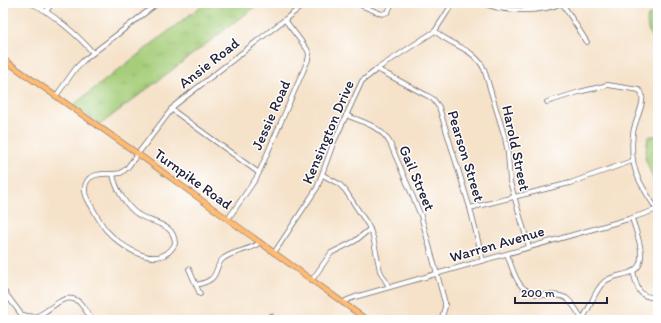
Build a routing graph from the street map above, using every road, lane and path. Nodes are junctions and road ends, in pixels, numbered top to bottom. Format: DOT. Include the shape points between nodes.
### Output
graph roads {
  1 [pos="30,3"];
  2 [pos="52,3"];
  3 [pos="158,3"];
  4 [pos="306,3"];
  5 [pos="355,3"];
  6 [pos="392,3"];
  7 [pos="453,3"];
  8 [pos="483,3"];
  9 [pos="561,3"];
  10 [pos="46,12"];
  11 [pos="285,20"];
  12 [pos="435,32"];
  13 [pos="587,42"];
  14 [pos="93,53"];
  15 [pos="3,59"];
  16 [pos="377,69"];
  17 [pos="56,96"];
  18 [pos="547,102"];
  19 [pos="170,109"];
  20 [pos="346,115"];
  21 [pos="138,154"];
  22 [pos="632,161"];
  23 [pos="259,173"];
  24 [pos="113,174"];
  25 [pos="322,175"];
  26 [pos="514,196"];
  27 [pos="470,208"];
  28 [pos="658,209"];
  29 [pos="632,218"];
  30 [pos="228,220"];
  31 [pos="370,229"];
  32 [pos="259,243"];
  33 [pos="529,247"];
  34 [pos="274,253"];
  35 [pos="507,254"];
  36 [pos="483,261"];
  37 [pos="189,269"];
  38 [pos="633,272"];
  39 [pos="438,273"];
  40 [pos="312,280"];
  41 [pos="196,285"];
  42 [pos="389,287"];
  43 [pos="3,290"];
  44 [pos="200,294"];
  45 [pos="658,297"];
  46 [pos="344,303"];
  47 [pos="271,316"];
  48 [pos="442,317"];
  49 [pos="365,319"];
  50 [pos="92,320"];
  51 [pos="266,320"];
  52 [pos="583,320"];
  1 -- 10 [label="street"];
  2 -- 10 [label="street"];
  3 -- 14 [label="street"];
  4 -- 11 [label="street, Ansie Road"];
  5 -- 6 [label="street" via="383,14 389,11"];
  7 -- 12 [label="street, Kensington Drive"];
  8 -- 9 [label="street" via="499,8 536,11"];
  9 -- 13 [label="street"];
  10 -- 14 [label="street" via="81,39"];
  11 -- 19 [label="street, Ansie Road"];
  11 -- 23 [label="street, Jessie Road" via="307,49 309,58"];
  12 -- 16 [label="street, Kensington Drive"];
  12 -- 26 [label="street, Harold Street" via="475,55 481,62 506,143"];
  14 -- 17 [label="street" via="79,64"];
  15 -- 17 [label="main road, Turnpike Road"];
  16 -- 20 [label="street, Kensington Drive" via="362,81"];
  16 -- 27 [label="street, Pearson Street" via="428,96 436,103"];
  17 -- 21 [label="main road, Turnpike Road"];
  18 -- 22 [label="street" via="608,85 642,92 643,98 633,131"];
  19 -- 21 [label="street, Ansie Road"];
  19 -- 23 [label="street"];
  20 -- 25 [label="street, Kensington Drive"];
  20 -- 39 [label="street, Gail Street" via="375,127 387,138 419,211"];
  21 -- 24 [label="street, Ansie Road" via="124,171"];
  21 -- 30 [label="main road, Turnpike Road"];
  22 -- 26 [label="street" via="570,183"];
  22 -- 28 [label="street" via="640,181"];
  23 -- 30 [label="street, Jessie Road"];
  24 -- 24 [label="street" via="115,183 132,210 172,231 175,244 167,254 155,257 139,254 114,238 102,224 86,196 85,186 88,179 95,175"];
  25 -- 31 [label="street" via="345,190"];
  25 -- 34 [label="street, Kensington Drive" via="311,198"];
  26 -- 27 [label="street"];
  26 -- 33 [label="street, Harold Street"];
  27 -- 36 [label="street, Pearson Street"];
  28 -- 29 [label="street, Warren Avenue"];
  29 -- 33 [label="street, Warren Avenue"];
  29 -- 38 [label="street" via="642,255 640,264"];
  30 -- 32 [label="main road, Turnpike Road"];
  31 -- 40 [label="street" via="355,241 331,253"];
  31 -- 42 [label="street" via="379,268"];
  32 -- 34 [label="main road, Turnpike Road"];
  32 -- 41 [label="street" via="226,256 218,263 212,278"];
  33 -- 35 [label="street, Warren Avenue"];
  34 -- 40 [label="main road, Turnpike Road"];
  35 -- 36 [label="street, Warren Avenue"];
  35 -- 52 [label="street" via="516,279 522,287 530,293 564,297"];
  36 -- 39 [label="street, Warren Avenue"];
  37 -- 41 [label="street"];
  38 -- 45 [label="street" via="641,293 648,297"];
  38 -- 52 [label="street" via="613,277 603,283"];
  39 -- 42 [label="street, Warren Avenue"];
  39 -- 48 [label="street, Gail Street" via="445,305"];
  40 -- 46 [label="main road, Turnpike Road"];
  41 -- 44 [label="street"];
  42 -- 46 [label="street, Warren Avenue" via="353,297"];
  43 -- 50 [label="street" via="21,314 38,316 58,302 71,299 80,303"];
  46 -- 49 [label="main road, Turnpike Road"];
  47 -- 51 [label="street"];
}
